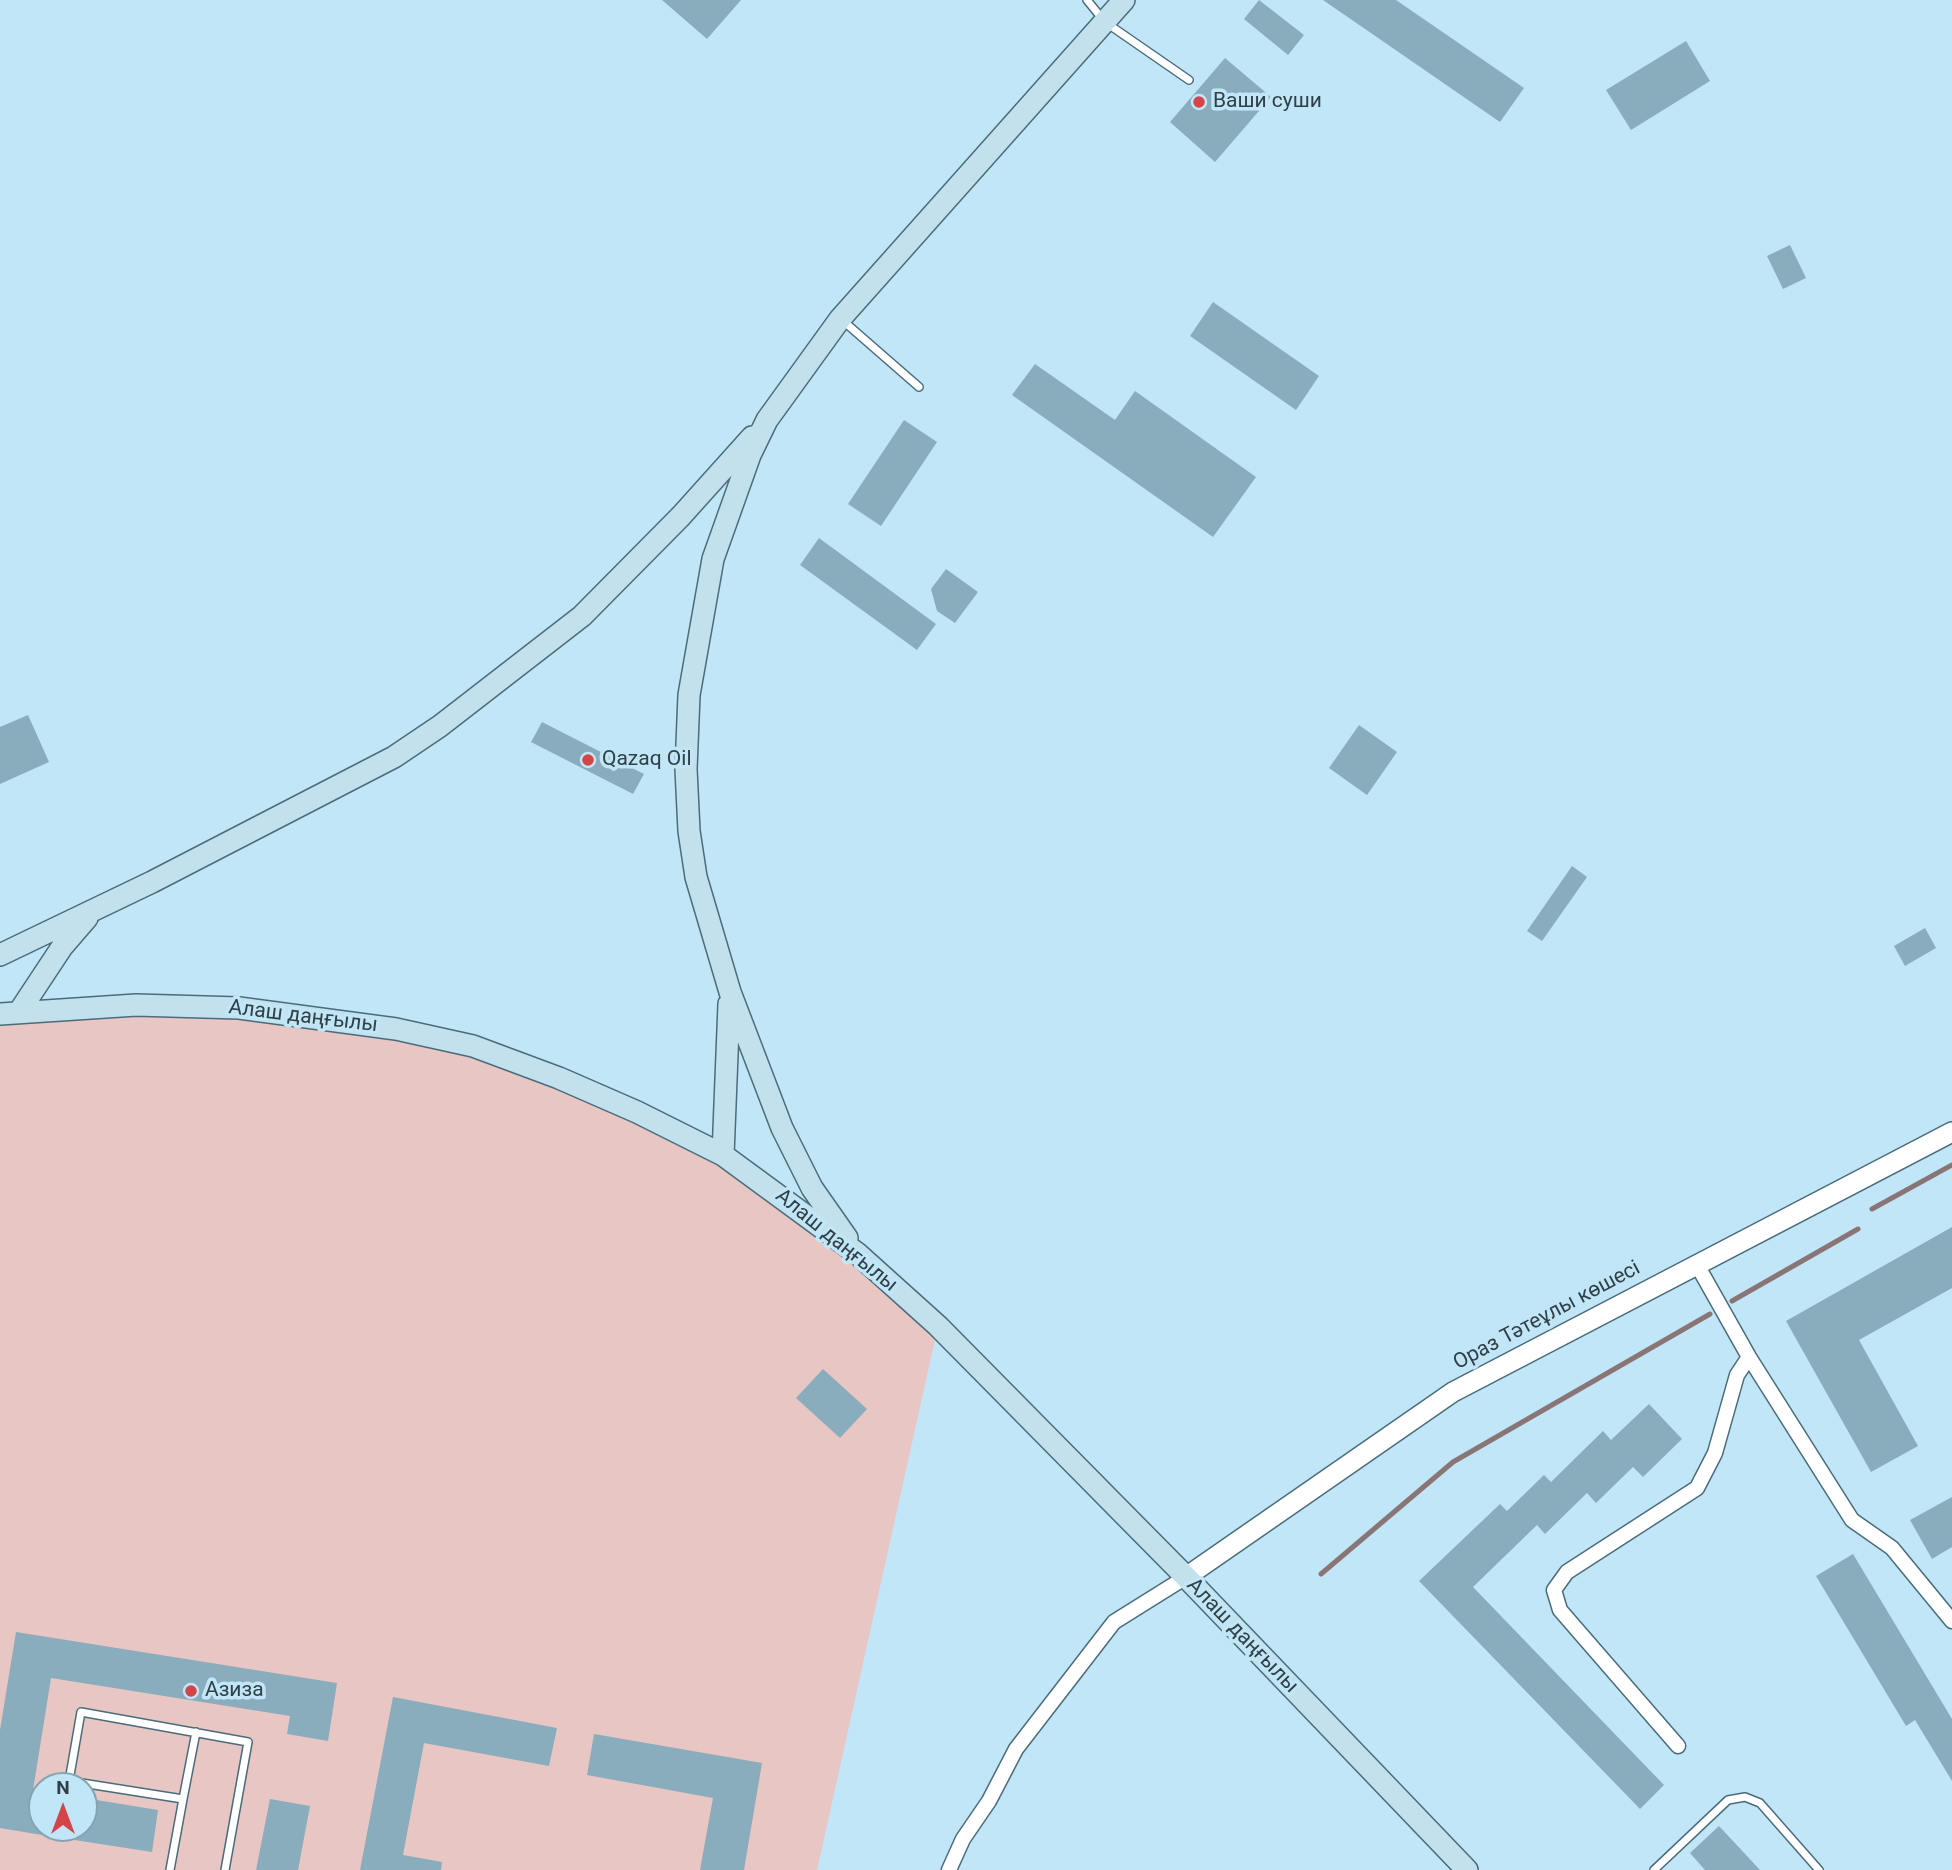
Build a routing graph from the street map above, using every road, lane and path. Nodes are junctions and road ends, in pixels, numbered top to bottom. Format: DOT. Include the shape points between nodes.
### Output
graph roads {
  1 [pos="1087,0"];
  2 [pos="1124,0"];
  3 [pos="1105,22"];
  4 [pos="1189,80"];
  5 [pos="840,319"];
  6 [pos="919,387"];
  7 [pos="767,420"];
  8 [pos="93,911"];
  9 [pos="0,955"];
  10 [pos="730,992"];
  11 [pos="10,1013"];
  12 [pos="1952,1132"];
  13 [pos="723,1155"];
  14 [pos="858,1254"];
  15 [pos="1696,1263"];
  16 [pos="1749,1356"];
  17 [pos="1186,1577"];
  18 [pos="1952,1620"];
  19 [pos="196,1732"];
  20 [pos="1678,1746"];
  21 [pos="183,1799"];
  22 [pos="1659,1868"];
  23 [pos="170,1870"];
  24 [pos="225,1870"];
  25 [pos="949,1870"];
  26 [pos="1466,1870"];
  27 [pos="1819,1870"];
  1 -- 3 [label="lane"];
  2 -- 3 [label="main road"];
  3 -- 4 [label="lane"];
  3 -- 5 [label="main road"];
  5 -- 6 [label="lane"];
  5 -- 7 [label="main road"];
  7 -- 8 [label="main road" via="582,616 440,726 394,757"];
  7 -- 10 [label="main road" via="713,559 689,695 689,831 696,877"];
  8 -- 9 [label="main road"];
  8 -- 11 [label="main road"];
  10 -- 13 [label="main road"];
  10 -- 14 [label="main road" via="811,1188"];
  11 -- 13 [label="main road, Алаш даңғылы" via="136,1005 239,1008 396,1029 473,1046 559,1078"];
  12 -- 15 [label="street, Ораз Тәтеұлы көшесі"];
  13 -- 14 [label="main road, Алаш даңғылы"];
  14 -- 17 [label="main road, Алаш даңғылы" via="938,1326"];
  15 -- 16 [label="street"];
  15 -- 17 [label="street, Ораз Тәтеұлы көшесі" via="1453,1392"];
  16 -- 18 [label="street" via="1852,1520 1892,1548"];
  16 -- 20 [label="street" via="1737,1375 1714,1453 1697,1488 1567,1572 1554,1590 1560,1610"];
  17 -- 25 [label="street" via="1114,1622 1016,1749"];
  17 -- 26 [label="main road, Алаш даңғылы"];
  19 -- 21 [label="lane"];
  19 -- 21 [label="lane" via="81,1712 69,1782"];
  19 -- 24 [label="lane" via="248,1742"];
  21 -- 23 [label="lane"];
  22 -- 27 [label="lane" via="1728,1800 1745,1797 1760,1803"];
}
